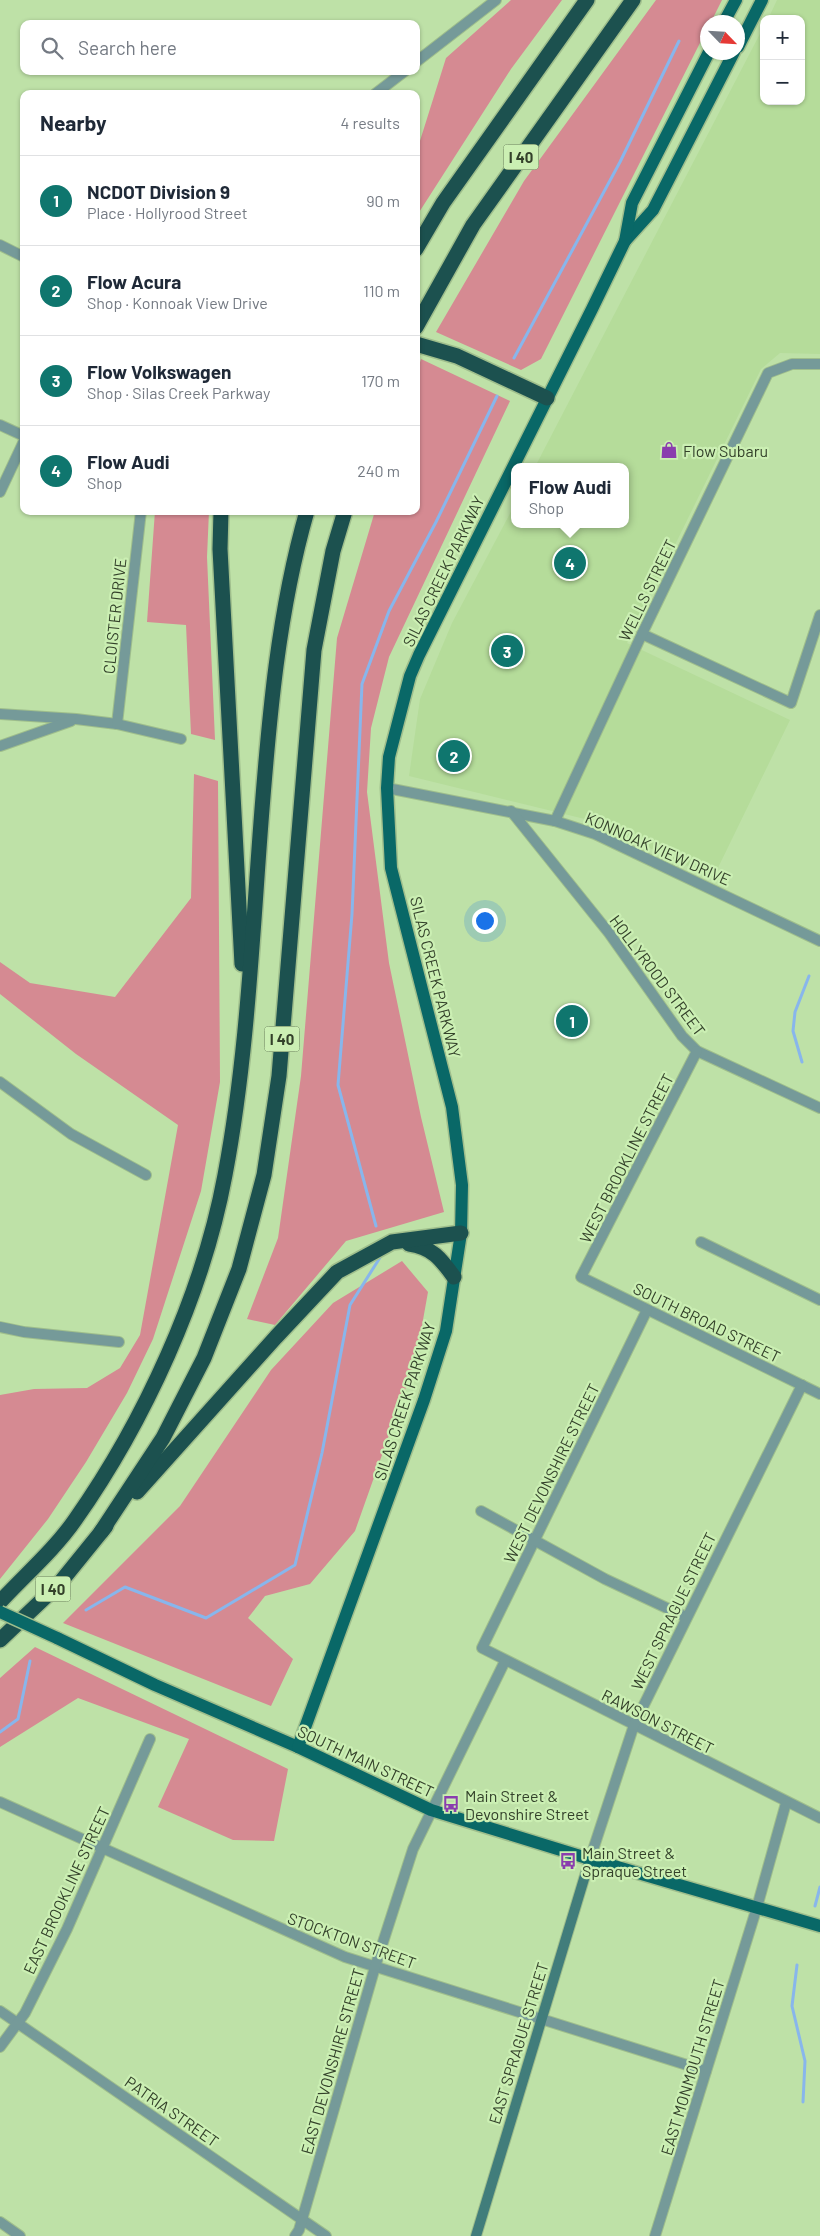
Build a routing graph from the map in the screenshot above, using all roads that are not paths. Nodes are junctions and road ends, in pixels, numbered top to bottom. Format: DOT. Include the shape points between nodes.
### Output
graph roads {
  1 [pos="496,0"];
  2 [pos="587,0"];
  3 [pos="634,0"];
  4 [pos="736,0"];
  5 [pos="762,0"];
  6 [pos="728,15"];
  7 [pos="745,33"];
  8 [pos="420,59"];
  9 [pos="705,60"];
  10 [pos="730,60"];
  11 [pos="400,75"];
  12 [pos="380,90"];
  13 [pos="625,241"];
  14 [pos="420,243"];
  15 [pos="0,245"];
  16 [pos="20,254"];
  17 [pos="420,319"];
  18 [pos="420,345"];
  19 [pos="820,364"];
  20 [pos="547,398"];
  21 [pos="0,425"];
  22 [pos="20,434"];
  23 [pos="20,450"];
  24 [pos="515,463"];
  25 [pos="511,471"];
  26 [pos="0,492"];
  27 [pos="141,515"];
  28 [pos="221,515"];
  29 [pos="306,515"];
  30 [pos="343,515"];
  31 [pos="820,615"];
  32 [pos="642,634"];
  33 [pos="0,714"];
  34 [pos="76,719"];
  35 [pos="117,724"];
  36 [pos="181,738"];
  37 [pos="0,746"];
  38 [pos="387,788"];
  39 [pos="511,811"];
  40 [pos="555,821"];
  41 [pos="820,941"];
  42 [pos="245,1024"];
  43 [pos="697,1051"];
  44 [pos="0,1082"];
  45 [pos="820,1108"];
  46 [pos="146,1175"];
  47 [pos="460,1233"];
  48 [pos="392,1242"];
  49 [pos="701,1242"];
  50 [pos="581,1277"];
  51 [pos="454,1278"];
  52 [pos="820,1300"];
  53 [pos="647,1310"];
  54 [pos="0,1327"];
  55 [pos="119,1342"];
  56 [pos="802,1385"];
  57 [pos="820,1394"];
  58 [pos="481,1512"];
  59 [pos="101,1532"];
  60 [pos="534,1539"];
  61 [pos="0,1602"];
  62 [pos="0,1612"];
  63 [pos="686,1617"];
  64 [pos="0,1640"];
  65 [pos="482,1648"];
  66 [pos="505,1661"];
  67 [pos="634,1725"];
  68 [pos="150,1740"];
  69 [pos="298,1747"];
  70 [pos="0,1802"];
  71 [pos="786,1803"];
  72 [pos="432,1810"];
  73 [pos="820,1818"];
  74 [pos="102,1849"];
  75 [pos="590,1859"];
  76 [pos="757,1907"];
  77 [pos="820,1926"];
  78 [pos="375,1967"];
  79 [pos="0,2011"];
  80 [pos="540,2019"];
  81 [pos="17,2022"];
  82 [pos="0,2047"];
  83 [pos="706,2072"];
  84 [pos="301,2219"];
  85 [pos="0,2222"];
  86 [pos="20,2236"];
  87 [pos="295,2236"];
  88 [pos="326,2236"];
  89 [pos="476,2236"];
  90 [pos="655,2236"];
  1 -- 8 [label="street"];
  2 -- 14 [label="highway, I 40" via="443,203"];
  3 -- 17 [label="highway, I 40" via="473,225"];
  4 -- 6 [label="main road"];
  5 -- 7 [label="main road"];
  9 -- 13 [label="main road, SILAS CREEK PARKWAY" via="632,203"];
  10 -- 13 [label="main road, SILAS CREEK PARKWAY" via="653,210"];
  11 -- 12 [label="street"];
  13 -- 20 [label="main road, SILAS CREEK PARKWAY"];
  15 -- 16 [label="street"];
  18 -- 20 [label="highway" via="457,356"];
  19 -- 32 [label="street, WELLS STREET" via="792,364 768,373"];
  20 -- 24 [label="main road, SILAS CREEK PARKWAY"];
  21 -- 22 [label="street"];
  23 -- 26 [label="street"];
  25 -- 38 [label="main road, SILAS CREEK PARKWAY" via="410,676 391,748"];
  27 -- 35 [label="street, CLOISTER DRIVE"];
  28 -- 42 [label="highway" via="220,549"];
  29 -- 42 [label="highway, I 40" via="280,635 272,701"];
  30 -- 59 [label="highway, I 40" via="314,650 279,1076 264,1175 239,1269 204,1358 163,1438"];
  31 -- 32 [label="street" via="791,703"];
  32 -- 40 [label="street, WELLS STREET"];
  33 -- 34 [label="street"];
  34 -- 35 [label="street"];
  34 -- 37 [label="street"];
  35 -- 36 [label="street"];
  38 -- 39 [label="street, KONNOAK VIEW DRIVE"];
  38 -- 47 [label="main road, SILAS CREEK PARKWAY" via="391,868 452,1107 462,1185"];
  39 -- 40 [label="street, KONNOAK VIEW DRIVE"];
  39 -- 43 [label="street, HOLLYROOD STREET" via="609,933 682,1036"];
  40 -- 41 [label="street, KONNOAK VIEW DRIVE" via="596,834"];
  42 -- 61 [label="highway, I 40" via="240,1088 225,1179 200,1270 167,1360 125,1443 74,1523"];
  43 -- 45 [label="street, HOLLYROOD STREET"];
  43 -- 50 [label="street, WEST BROOKLINE STREET"];
  44 -- 46 [label="street" via="71,1134"];
  47 -- 48 [label="highway"];
  47 -- 51 [label="main road, SILAS CREEK PARKWAY"];
  48 -- 51 [label="highway" via="422,1246 438,1255"];
  48 -- 59 [label="highway" via="337,1272"];
  49 -- 52 [label="street"];
  50 -- 53 [label="street, SOUTH BROAD STREET"];
  51 -- 69 [label="main road, SILAS CREEK PARKWAY" via="446,1331 424,1400"];
  53 -- 56 [label="street, SOUTH BROAD STREET"];
  53 -- 60 [label="street, WEST DEVONSHIRE STREET"];
  54 -- 55 [label="street"];
  56 -- 57 [label="street, SOUTH BROAD STREET"];
  56 -- 63 [label="street, WEST SPRAGUE STREET"];
  58 -- 60 [label="street"];
  59 -- 64 [label="highway, I 40" via="59,1584"];
  60 -- 63 [label="street" via="605,1579"];
  60 -- 65 [label="street, WEST DEVONSHIRE STREET"];
  62 -- 69 [label="main road, SOUTH MAIN STREET, bridge" via="155,1685"];
  63 -- 67 [label="street, WEST SPRAGUE STREET"];
  65 -- 66 [label="street, RAWSON STREET"];
  66 -- 67 [label="street, RAWSON STREET"];
  66 -- 72 [label="street"];
  67 -- 71 [label="street, RAWSON STREET"];
  67 -- 75 [label="street, WEST SPRAGUE STREET"];
  68 -- 74 [label="street, EAST BROOKLINE STREET"];
  69 -- 72 [label="main road, SOUTH MAIN STREET"];
  70 -- 74 [label="street, STOCKTON STREET"];
  71 -- 73 [label="street, RAWSON STREET"];
  71 -- 76 [label="street, EAST MONMOUTH STREET"];
  72 -- 75 [label="main road, SOUTH MAIN STREET"];
  72 -- 78 [label="street, EAST DEVONSHIRE STREET" via="413,1849"];
  74 -- 78 [label="street, STOCKTON STREET" via="296,1936"];
  74 -- 81 [label="street, EAST BROOKLINE STREET" via="67,1929 25,2013"];
  75 -- 76 [label="main road, SOUTH MAIN STREET"];
  75 -- 80 [label="main road, EAST SPRAGUE STREET"];
  76 -- 77 [label="main road, SOUTH MAIN STREET"];
  76 -- 83 [label="street, EAST MONMOUTH STREET"];
  78 -- 80 [label="street, STOCKTON STREET"];
  78 -- 84 [label="street, EAST DEVONSHIRE STREET"];
  79 -- 81 [label="street, PATRIA STREET"];
  80 -- 83 [label="street, STOCKTON STREET"];
  80 -- 89 [label="main road, EAST SPRAGUE STREET"];
  81 -- 82 [label="street, EAST BROOKLINE STREET"];
  81 -- 84 [label="street, PATRIA STREET"];
  83 -- 90 [label="street, EAST MONMOUTH STREET"];
  84 -- 87 [label="street, EAST DEVONSHIRE STREET"];
  84 -- 88 [label="street, PATRIA STREET"];
  85 -- 86 [label="street"];
}
